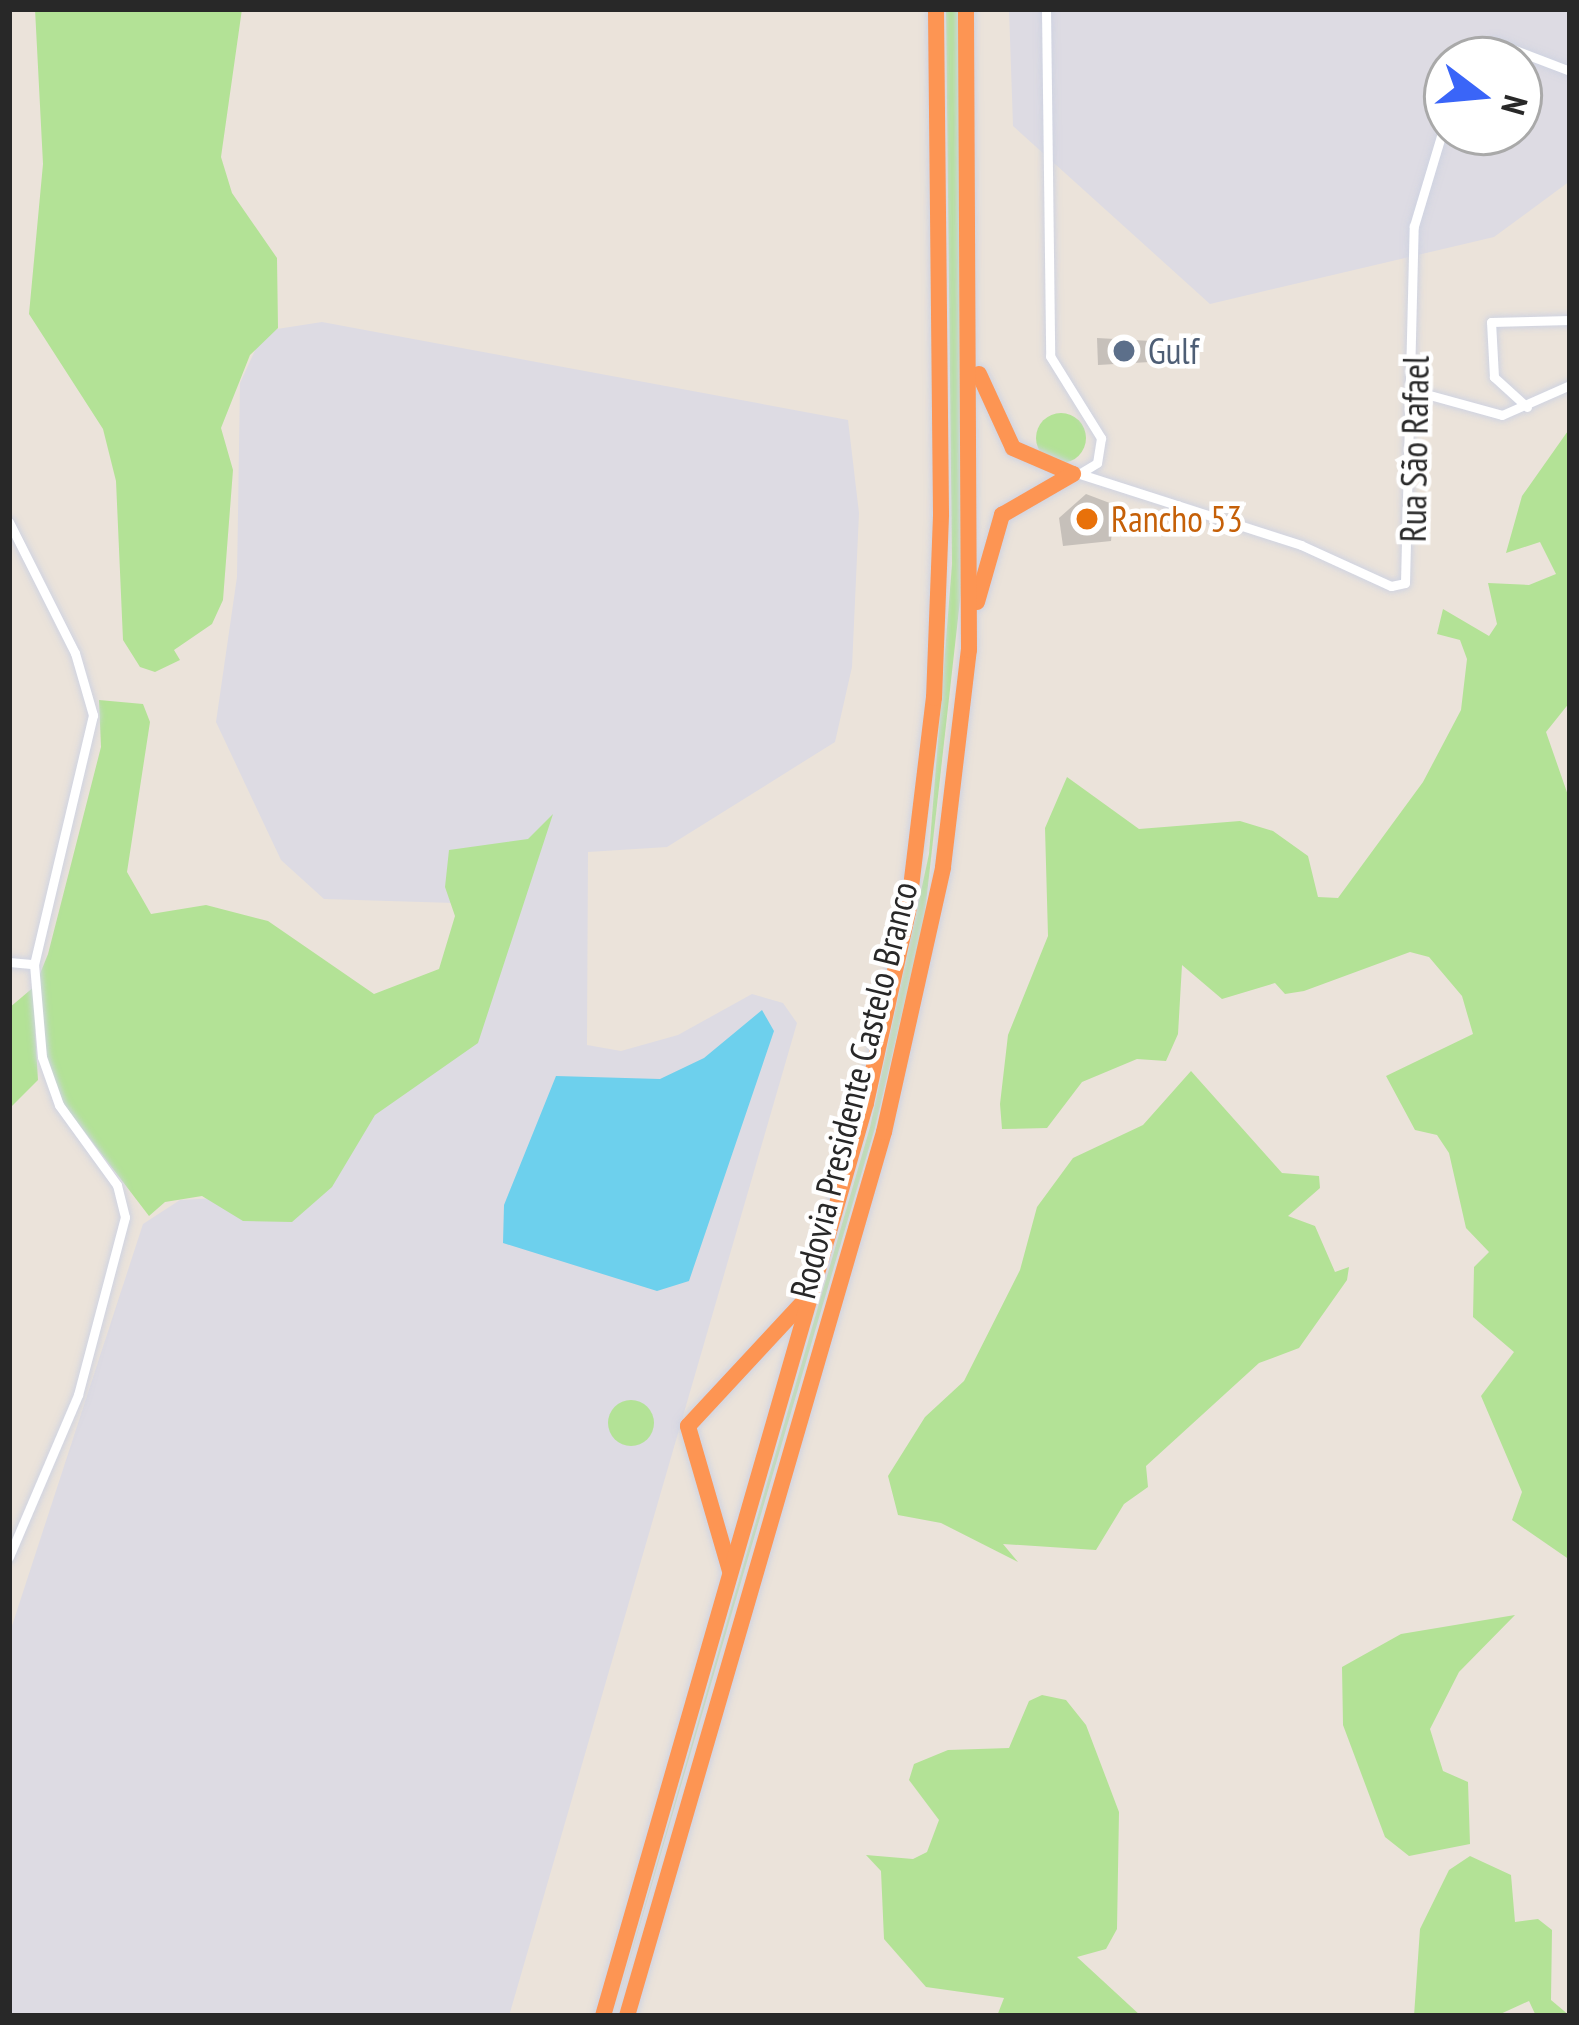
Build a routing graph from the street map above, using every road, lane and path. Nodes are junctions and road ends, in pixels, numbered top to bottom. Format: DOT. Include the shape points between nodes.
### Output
graph roads {
  1 [pos="934,9"];
  2 [pos="966,9"];
  3 [pos="1046,9"];
  4 [pos="1435,156"];
  5 [pos="968,312"];
  6 [pos="1570,320"];
  7 [pos="1570,385"];
  8 [pos="1415,391"];
  9 [pos="1527,407"];
  10 [pos="1077,474"];
  11 [pos="9,522"];
  12 [pos="969,650"];
  13 [pos="9,962"];
  14 [pos="34,964"];
  15 [pos="811,1293"];
  16 [pos="9,1557"];
  17 [pos="731,1577"];
  18 [pos="603,2016"];
  19 [pos="627,2016"];
  1 -- 15 [label="highway, Rodovia Presidente Castelo Branco" via="940,514 923,812 883,1031"];
  2 -- 5 [label="highway, Rodovia Presidente Castelo Branco"];
  3 -- 10 [label="street" via="1049,356 1102,438 1097,463"];
  4 -- 8 [label="street, Rua São Rafael" via="1414,226"];
  5 -- 10 [label="highway" via="982,395 1000,433 1025,456"];
  5 -- 12 [label="highway, Rodovia Presidente Castelo Branco"];
  6 -- 9 [label="street" via="1491,323 1494,377"];
  7 -- 9 [label="street"];
  8 -- 9 [label="street" via="1492,414"];
  8 -- 10 [label="street, Rua São Rafael" via="1412,567 1399,587"];
  10 -- 12 [label="highway" via="1010,506 996,526"];
  11 -- 14 [label="street" via="75,653 93,716"];
  12 -- 19 [label="highway, Rodovia Presidente Castelo Branco" via="943,867 884,1132"];
  13 -- 14 [label="street"];
  14 -- 16 [label="street" via="47,1083 117,1185 124,1250 78,1395"];
  15 -- 17 [label="highway, Rodovia Presidente Castelo Branco"];
  15 -- 17 [label="highway" via="688,1426"];
  17 -- 18 [label="highway, Rodovia Presidente Castelo Branco"];
}
